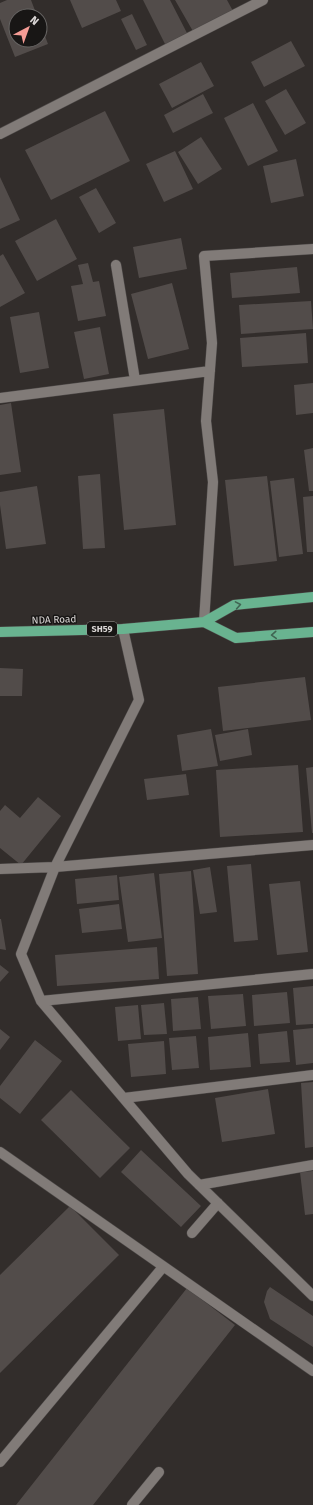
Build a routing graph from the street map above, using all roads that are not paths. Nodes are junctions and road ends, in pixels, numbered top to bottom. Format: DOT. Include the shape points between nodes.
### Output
graph roads {
  1 [pos="263,0"];
  2 [pos="0,134"];
  3 [pos="313,249"];
  4 [pos="116,265"];
  5 [pos="210,371"];
  6 [pos="135,380"];
  7 [pos="0,398"];
  8 [pos="313,597"];
  9 [pos="204,622"];
  10 [pos="123,629"];
  11 [pos="0,632"];
  12 [pos="313,632"];
  13 [pos="313,845"];
  14 [pos="55,867"];
  15 [pos="0,869"];
  16 [pos="313,974"];
  17 [pos="41,1001"];
  18 [pos="313,1076"];
  19 [pos="124,1098"];
  20 [pos="0,1152"];
  21 [pos="313,1165"];
  22 [pos="199,1185"];
  23 [pos="218,1203"];
  24 [pos="192,1233"];
  25 [pos="163,1267"];
  26 [pos="313,1296"];
  27 [pos="313,1372"];
  28 [pos="0,1462"];
  29 [pos="159,1472"];
  30 [pos="132,1505"];
  1 -- 2 [label="street"];
  3 -- 5 [label="street" via="204,256 212,343"];
  4 -- 6 [label="street"];
  5 -- 6 [label="street"];
  5 -- 9 [label="street" via="206,421 213,482"];
  6 -- 7 [label="street"];
  9 -- 8 [label="main road, NDA Road / SH59, one-way" via="234,605"];
  9 -- 10 [label="main road, NDA Road / SH59"];
  12 -- 9 [label="main road, one-way" via="236,638"];
  10 -- 11 [label="main road, NDA Road / SH59"];
  10 -- 14 [label="street" via="139,700"];
  13 -- 14 [label="street"];
  14 -- 15 [label="street"];
  14 -- 17 [label="street" via="21,954"];
  16 -- 17 [label="street"];
  17 -- 19 [label="street"];
  18 -- 19 [label="street"];
  19 -- 22 [label="street"];
  20 -- 25 [label="street"];
  21 -- 22 [label="street"];
  22 -- 23 [label="street"];
  23 -- 24 [label="street"];
  23 -- 26 [label="street"];
  25 -- 27 [label="street"];
  25 -- 28 [label="street"];
  29 -- 30 [label="street"];
}
